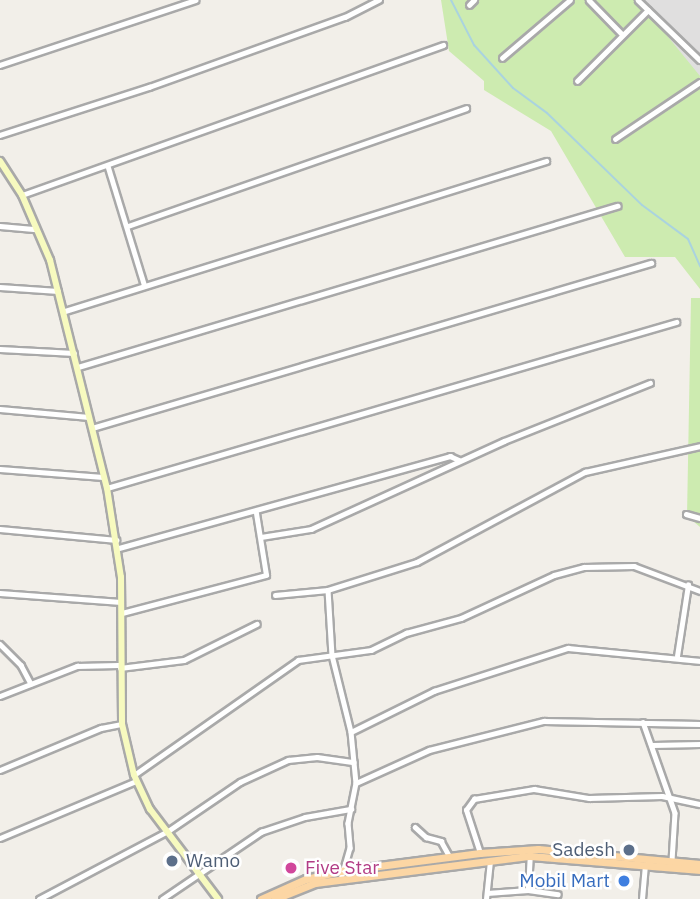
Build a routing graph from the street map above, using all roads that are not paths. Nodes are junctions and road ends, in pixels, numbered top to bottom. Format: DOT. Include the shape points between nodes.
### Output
graph roads {
  1 [pos="195,0"];
  2 [pos="379,0"];
  3 [pos="474,0"];
  4 [pos="570,0"];
  5 [pos="589,0"];
  6 [pos="638,0"];
  7 [pos="469,5"];
  8 [pos="648,10"];
  9 [pos="622,34"];
  10 [pos="443,45"];
  11 [pos="502,58"];
  12 [pos="700,60"];
  13 [pos="0,65"];
  14 [pos="577,81"];
  15 [pos="700,82"];
  16 [pos="466,108"];
  17 [pos="0,135"];
  18 [pos="615,138"];
  19 [pos="0,161"];
  20 [pos="545,161"];
  21 [pos="108,166"];
  22 [pos="22,194"];
  23 [pos="617,206"];
  24 [pos="0,226"];
  25 [pos="128,226"];
  26 [pos="37,229"];
  27 [pos="651,263"];
  28 [pos="144,284"];
  29 [pos="0,287"];
  30 [pos="60,291"];
  31 [pos="65,311"];
  32 [pos="676,321"];
  33 [pos="0,349"];
  34 [pos="74,353"];
  35 [pos="78,367"];
  36 [pos="650,383"];
  37 [pos="0,409"];
  38 [pos="89,417"];
  39 [pos="92,428"];
  40 [pos="700,446"];
  41 [pos="460,460"];
  42 [pos="0,469"];
  43 [pos="103,477"];
  44 [pos="107,488"];
  45 [pos="256,513"];
  46 [pos="687,514"];
  47 [pos="700,518"];
  48 [pos="0,530"];
  49 [pos="261,537"];
  50 [pos="116,540"];
  51 [pos="119,548"];
  52 [pos="688,584"];
  53 [pos="328,590"];
  54 [pos="700,591"];
  55 [pos="0,593"];
  56 [pos="275,595"];
  57 [pos="121,602"];
  58 [pos="121,613"];
  59 [pos="257,624"];
  60 [pos="0,644"];
  61 [pos="332,655"];
  62 [pos="677,656"];
  63 [pos="700,661"];
  64 [pos="119,666"];
  65 [pos="31,684"];
  66 [pos="0,696"];
  67 [pos="643,722"];
  68 [pos="122,724"];
  69 [pos="700,724"];
  70 [pos="351,732"];
  71 [pos="653,744"];
  72 [pos="700,744"];
  73 [pos="354,762"];
  74 [pos="0,770"];
  75 [pos="135,778"];
  76 [pos="356,783"];
  77 [pos="670,799"];
  78 [pos="700,804"];
  79 [pos="351,809"];
  80 [pos="415,827"];
  81 [pos="168,831"];
  82 [pos="0,838"];
  83 [pos="480,853"];
  84 [pos="530,856"];
  85 [pos="451,858"];
  86 [pos="490,861"];
  87 [pos="672,862"];
  88 [pos="645,864"];
  89 [pos="700,864"];
  90 [pos="700,870"];
  91 [pos="201,872"];
  92 [pos="341,875"];
  93 [pos="528,890"];
  94 [pos="558,894"];
  95 [pos="485,897"];
  96 [pos="281,898"];
  97 [pos="39,899"];
  98 [pos="162,899"];
  99 [pos="218,899"];
  100 [pos="261,899"];
  101 [pos="642,899"];
  1 -- 13 [label="street"];
  2 -- 17 [label="street" via="345,17 149,87"];
  3 -- 7 [label="street"];
  4 -- 11 [label="street"];
  5 -- 9 [label="street"];
  6 -- 8 [label="street"];
  8 -- 9 [label="street"];
  8 -- 12 [label="street"];
  9 -- 14 [label="street"];
  10 -- 21 [label="street"];
  15 -- 18 [label="street"];
  16 -- 25 [label="street"];
  19 -- 22 [label="street"];
  20 -- 28 [label="street"];
  21 -- 22 [label="street"];
  21 -- 25 [label="street"];
  22 -- 26 [label="street"];
  23 -- 35 [label="street"];
  24 -- 26 [label="street"];
  25 -- 28 [label="street"];
  26 -- 30 [label="street"];
  27 -- 39 [label="street"];
  28 -- 31 [label="street"];
  29 -- 30 [label="street"];
  30 -- 31 [label="street"];
  31 -- 34 [label="street"];
  32 -- 44 [label="street"];
  33 -- 34 [label="street"];
  34 -- 35 [label="street"];
  35 -- 38 [label="street"];
  36 -- 41 [label="street"];
  37 -- 38 [label="street"];
  38 -- 39 [label="street"];
  39 -- 43 [label="street"];
  40 -- 53 [label="street" via="590,470 461,536 426,559"];
  41 -- 45 [label="street" via="450,456"];
  41 -- 49 [label="street" via="311,529"];
  42 -- 43 [label="street"];
  43 -- 44 [label="street"];
  44 -- 50 [label="street"];
  45 -- 49 [label="street"];
  45 -- 51 [label="street"];
  46 -- 47 [label="street"];
  48 -- 50 [label="street"];
  49 -- 58 [label="street" via="266,575"];
  50 -- 51 [label="street"];
  51 -- 57 [label="street"];
  52 -- 54 [label="street"];
  52 -- 61 [label="street" via="645,568 584,567 371,650"];
  52 -- 62 [label="street"];
  53 -- 56 [label="street"];
  53 -- 61 [label="street"];
  55 -- 57 [label="street"];
  57 -- 58 [label="street"];
  58 -- 64 [label="street"];
  59 -- 64 [label="street" via="184,660"];
  60 -- 65 [label="street" via="21,665"];
  61 -- 70 [label="street"];
  61 -- 75 [label="street" via="294,662"];
  62 -- 63 [label="street"];
  62 -- 70 [label="street" via="568,648 434,691"];
  64 -- 65 [label="street" via="88,664"];
  64 -- 68 [label="street"];
  65 -- 66 [label="street"];
  67 -- 69 [label="street"];
  67 -- 71 [label="street"];
  67 -- 76 [label="street" via="559,719 531,724 429,750"];
  68 -- 74 [label="street" via="101,728"];
  68 -- 75 [label="street"];
  70 -- 73 [label="street"];
  71 -- 72 [label="street"];
  71 -- 77 [label="street"];
  73 -- 76 [label="street"];
  73 -- 81 [label="street" via="317,757 288,760 240,782"];
  75 -- 81 [label="street"];
  75 -- 82 [label="street"];
  76 -- 79 [label="street"];
  77 -- 78 [label="street"];
  77 -- 83 [label="street" via="589,798 534,789 474,799 466,810"];
  77 -- 87 [label="street" via="676,822"];
  79 -- 91 [label="street" via="296,819 261,832"];
  79 -- 92 [label="street" via="350,848"];
  80 -- 85 [label="street" via="426,837 441,841"];
  81 -- 91 [label="street"];
  81 -- 97 [label="street"];
  83 -- 85 [label="main road"];
  83 -- 88 [label="main road" via="538,849"];
  84 -- 86 [label="main road"];
  84 -- 88 [label="main road"];
  84 -- 93 [label="street"];
  85 -- 92 [label="main road"];
  86 -- 92 [label="main road"];
  86 -- 95 [label="street"];
  87 -- 88 [label="main road"];
  87 -- 89 [label="main road"];
  88 -- 90 [label="main road"];
  88 -- 101 [label="street"];
  91 -- 98 [label="street"];
  91 -- 99 [label="street"];
  92 -- 96 [label="main road"];
  92 -- 100 [label="main road" via="306,879"];
  93 -- 94 [label="street"];
  93 -- 95 [label="street"];
}
